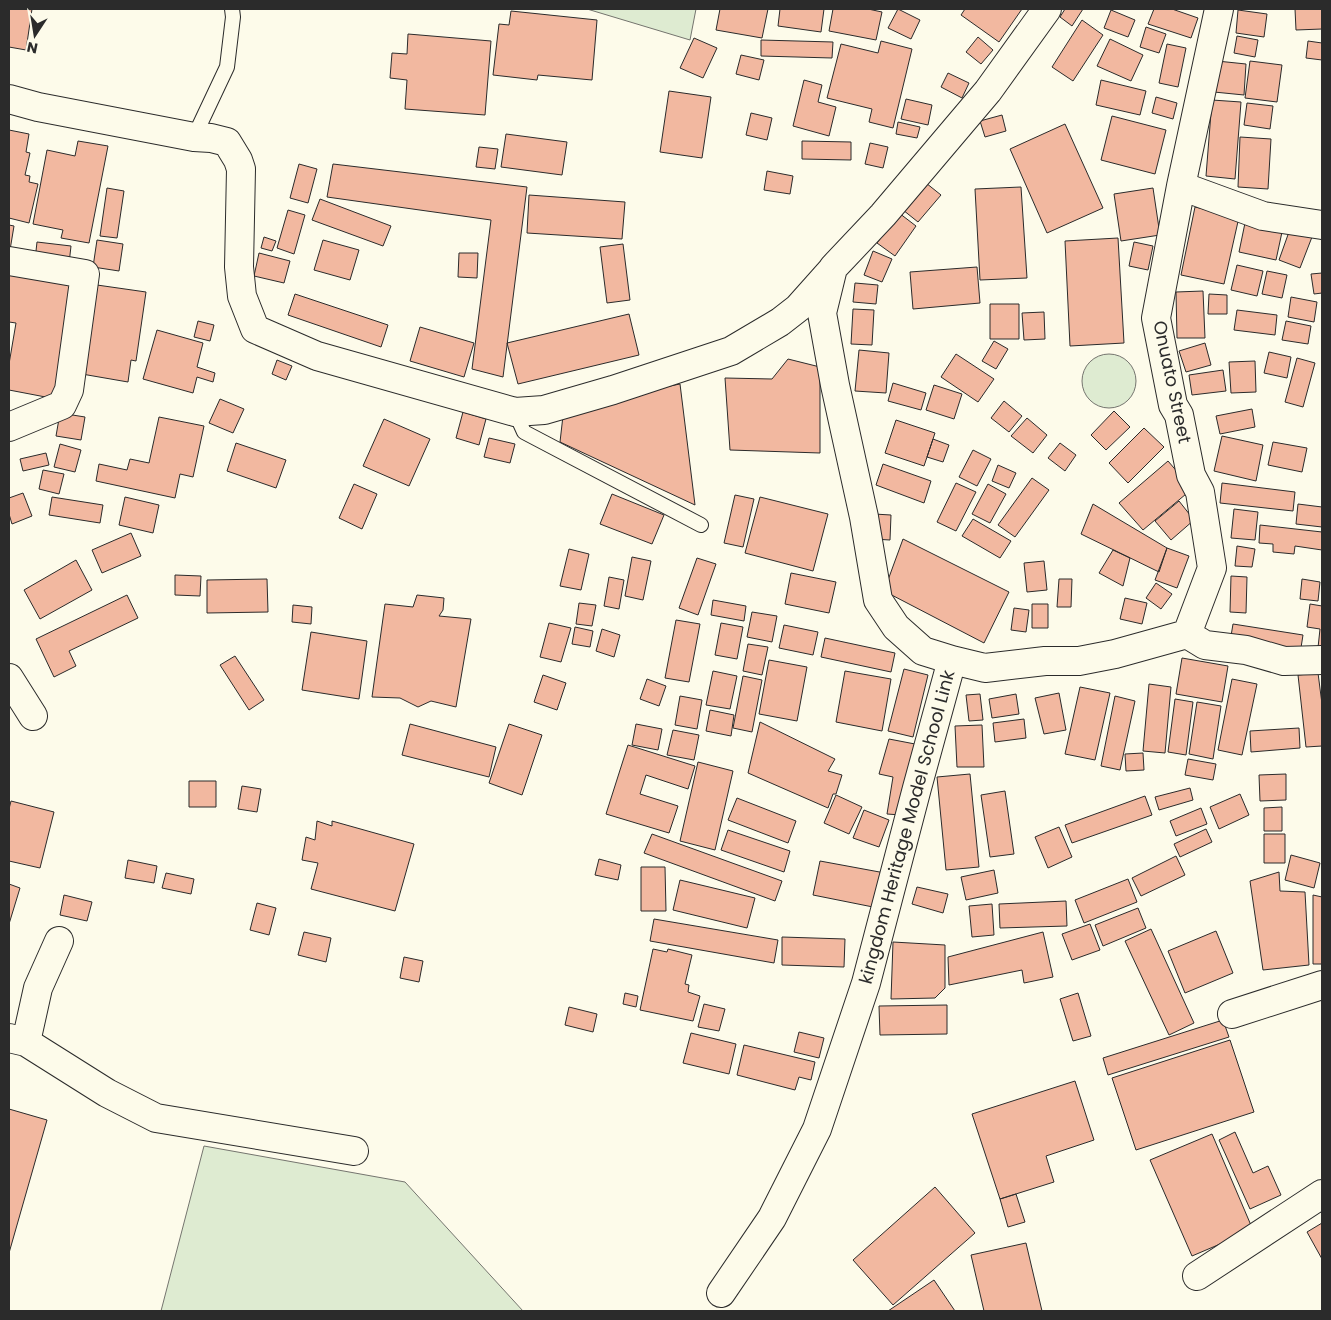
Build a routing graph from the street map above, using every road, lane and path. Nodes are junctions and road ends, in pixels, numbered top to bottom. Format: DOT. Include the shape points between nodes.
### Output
graph roads {
  1 [pos="232,9"];
  2 [pos="1047,9"];
  3 [pos="1218,9"];
  4 [pos="9,99"];
  5 [pos="194,137"];
  6 [pos="1181,186"];
  7 [pos="1322,225"];
  8 [pos="9,261"];
  9 [pos="833,268"];
  10 [pos="515,412"];
  11 [pos="9,427"];
  12 [pos="701,525"];
  13 [pos="1187,634"];
  14 [pos="952,660"];
  15 [pos="1322,660"];
  16 [pos="9,678"];
  17 [pos="33,716"];
  18 [pos="59,941"];
  19 [pos="1322,985"];
  20 [pos="1232,1014"];
  21 [pos="17,1040"];
  22 [pos="354,1151"];
  23 [pos="1322,1194"];
  24 [pos="1198,1276"];
  25 [pos="721,1293"];
  1 -- 5 [label="lane" via="227,67"];
  2 -- 9 [label="street" via="988,91 883,215"];
  3 -- 6 [label="street, Onuato Street"];
  4 -- 5 [label="street"];
  5 -- 10 [label="street" via="227,142 241,169 238,267 242,296 255,328 317,356"];
  6 -- 7 [label="street" via="1263,216"];
  6 -- 13 [label="street, Onuato Street" via="1156,318 1173,405 1179,415 1191,475 1200,492 1212,568"];
  8 -- 11 [label="street" via="85,274 69,390 62,405"];
  9 -- 10 [label="street" via="798,308 731,350 544,410"];
  9 -- 14 [label="street, kingdom Heritage Model School Link" via="822,313 878,600 896,627 923,651"];
  10 -- 12 [label="lane" via="524,432"];
  13 -- 14 [label="street" via="1079,661 1045,661 985,668"];
  13 -- 15 [label="street" via="1205,645 1246,650 1284,661"];
  14 -- 25 [label="street, kingdom Heritage Model School Link" via="866,983 818,1130 772,1218"];
  16 -- 17 [label="street"];
  18 -- 21 [label="street"];
  19 -- 20 [label="street"];
  21 -- 22 [label="street" via="156,1118"];
  23 -- 24 [label="street"];
}
